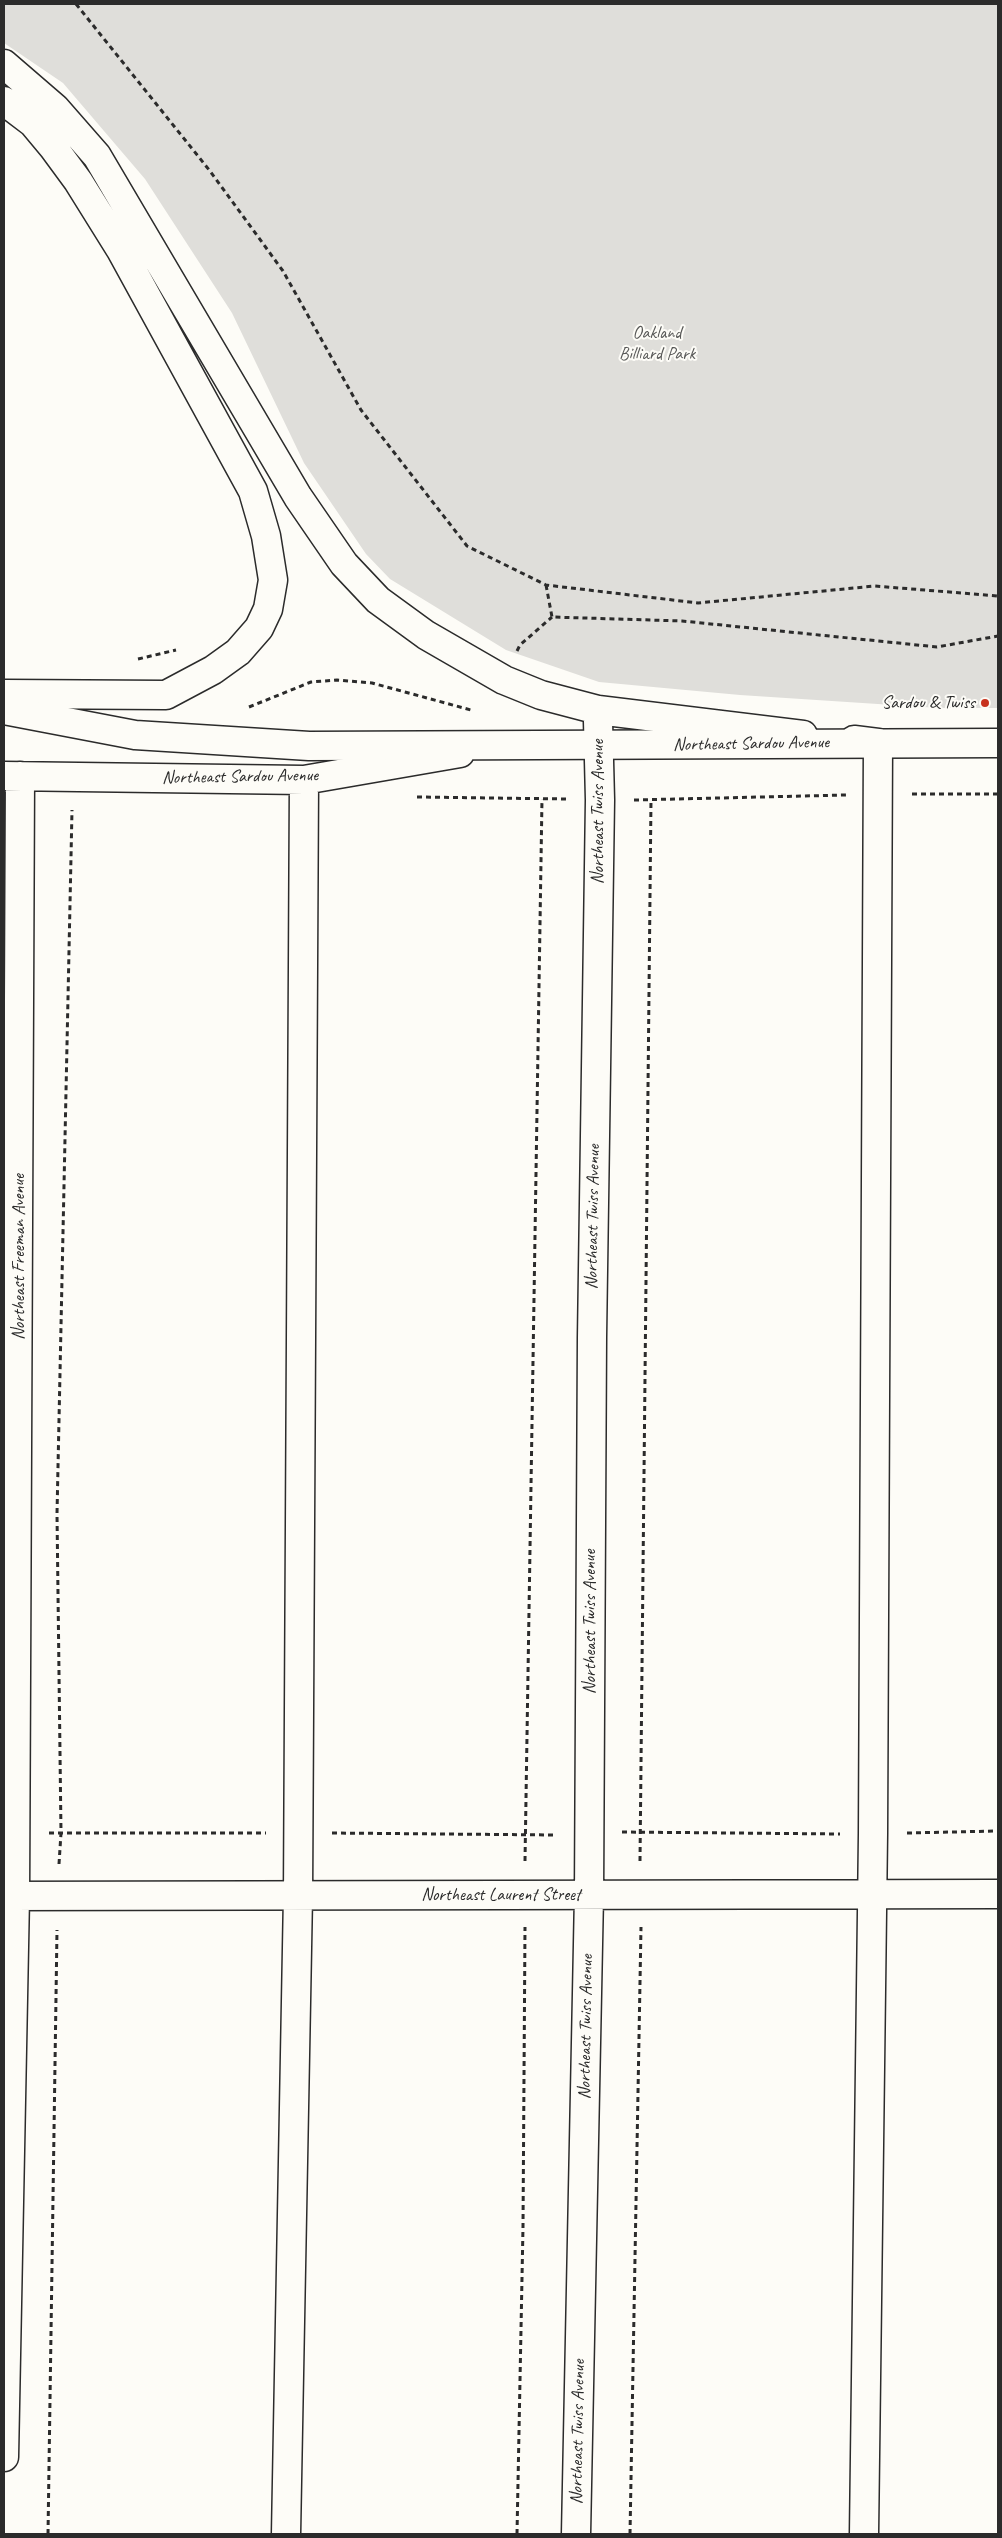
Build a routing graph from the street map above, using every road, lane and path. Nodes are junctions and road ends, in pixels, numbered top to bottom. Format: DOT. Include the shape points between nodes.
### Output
graph roads {
  1 [pos="76,4"];
  2 [pos="4,64"];
  3 [pos="4,101"];
  4 [pos="546,585"];
  5 [pos="998,596"];
  6 [pos="552,617"];
  7 [pos="998,636"];
  8 [pos="131,661"];
  9 [pos="197,678"];
  10 [pos="504,680"];
  11 [pos="4,694"];
  12 [pos="4,710"];
  13 [pos="243,710"];
  14 [pos="598,710"];
  15 [pos="878,743"];
  16 [pos="998,743"];
  17 [pos="503,746"];
  18 [pos="598,746"];
  19 [pos="12,776"];
  20 [pos="304,780"];
  21 [pos="878,794"];
  22 [pos="998,794"];
  23 [pos="413,797"];
  24 [pos="542,799"];
  25 [pos="600,800"];
  26 [pos="651,800"];
  27 [pos="72,807"];
  28 [pos="998,1831"];
  29 [pos="589,1832"];
  30 [pos="639,1832"];
  31 [pos="16,1833"];
  32 [pos="61,1833"];
  33 [pos="298,1833"];
  34 [pos="873,1834"];
  35 [pos="524,1835"];
  36 [pos="998,1894"];
  37 [pos="525,1895"];
  38 [pos="589,1895"];
  39 [pos="641,1895"];
  40 [pos="10,1896"];
  41 [pos="57,1896"];
  42 [pos="298,1896"];
  43 [pos="873,1896"];
  44 [pos="4,2457"];
  45 [pos="48,2534"];
  46 [pos="286,2534"];
  47 [pos="517,2534"];
  48 [pos="576,2534"];
  49 [pos="630,2534"];
  50 [pos="864,2534"];
  1 -- 4 [label="path" via="210,171 284,271 361,410 467,546"];
  2 -- 10 [label="street" via="55,108 97,156 298,497 344,564 378,600 426,635"];
  3 -- 9 [label="street" via="33,123 78,181 121,250 253,491 266,536 273,580 268,609 259,628 238,652"];
  4 -- 5 [label="path" via="698,603 875,586"];
  4 -- 6 [label="path"];
  6 -- 7 [label="path" via="682,621 938,647"];
  6 -- 10 [label="path" via="520,645"];
  8 -- 9 [label="path" via="183,648"];
  9 -- 11 [label="street" via="166,695"];
  10 -- 13 [label="path" via="496,700 478,712 372,683 337,680 311,682"];
  10 -- 14 [label="street" via="541,695"];
  12 -- 17 [label="street, Northeast Sardou Avenue" via="135,735 309,746"];
  14 -- 15 [label="street"];
  14 -- 18 [label="street, Northeast Twiss Avenue"];
  15 -- 16 [label="street, Northeast Sardou Avenue"];
  15 -- 18 [label="street, Northeast Sardou Avenue"];
  15 -- 21 [label="street"];
  17 -- 18 [label="street, Northeast Sardou Avenue"];
  17 -- 20 [label="street, Northeast Sardou Avenue"];
  18 -- 25 [label="street, Northeast Twiss Avenue"];
  19 -- 20 [label="street, Northeast Sardou Avenue"];
  19 -- 31 [label="street, Northeast Freeman Avenue"];
  20 -- 33 [label="street"];
  21 -- 22 [label="path"];
  21 -- 26 [label="path"];
  21 -- 34 [label="street"];
  23 -- 24 [label="path"];
  24 -- 25 [label="path"];
  24 -- 35 [label="path"];
  25 -- 26 [label="path"];
  25 -- 29 [label="street, Northeast Twiss Avenue"];
  26 -- 30 [label="path"];
  27 -- 32 [label="path" via="57,1514"];
  28 -- 34 [label="path"];
  29 -- 30 [label="path"];
  29 -- 35 [label="path"];
  29 -- 38 [label="street, Northeast Twiss Avenue"];
  30 -- 34 [label="path"];
  30 -- 39 [label="path"];
  31 -- 32 [label="path"];
  31 -- 40 [label="street, Northeast Freeman Avenue"];
  32 -- 33 [label="path"];
  32 -- 41 [label="path"];
  33 -- 35 [label="path"];
  33 -- 42 [label="street"];
  34 -- 43 [label="street"];
  35 -- 37 [label="path"];
  36 -- 43 [label="street, Northeast Laurent Street"];
  37 -- 38 [label="street, Northeast Laurent Street"];
  37 -- 42 [label="street, Northeast Laurent Street"];
  37 -- 47 [label="path"];
  38 -- 39 [label="street, Northeast Laurent Street"];
  38 -- 48 [label="street, Northeast Twiss Avenue"];
  39 -- 43 [label="street, Northeast Laurent Street"];
  39 -- 49 [label="path"];
  40 -- 41 [label="street, Northeast Laurent Street"];
  40 -- 44 [label="street, Northeast Freeman Avenue"];
  41 -- 42 [label="street, Northeast Laurent Street"];
  41 -- 45 [label="path"];
  42 -- 46 [label="street"];
  43 -- 50 [label="street"];
}
